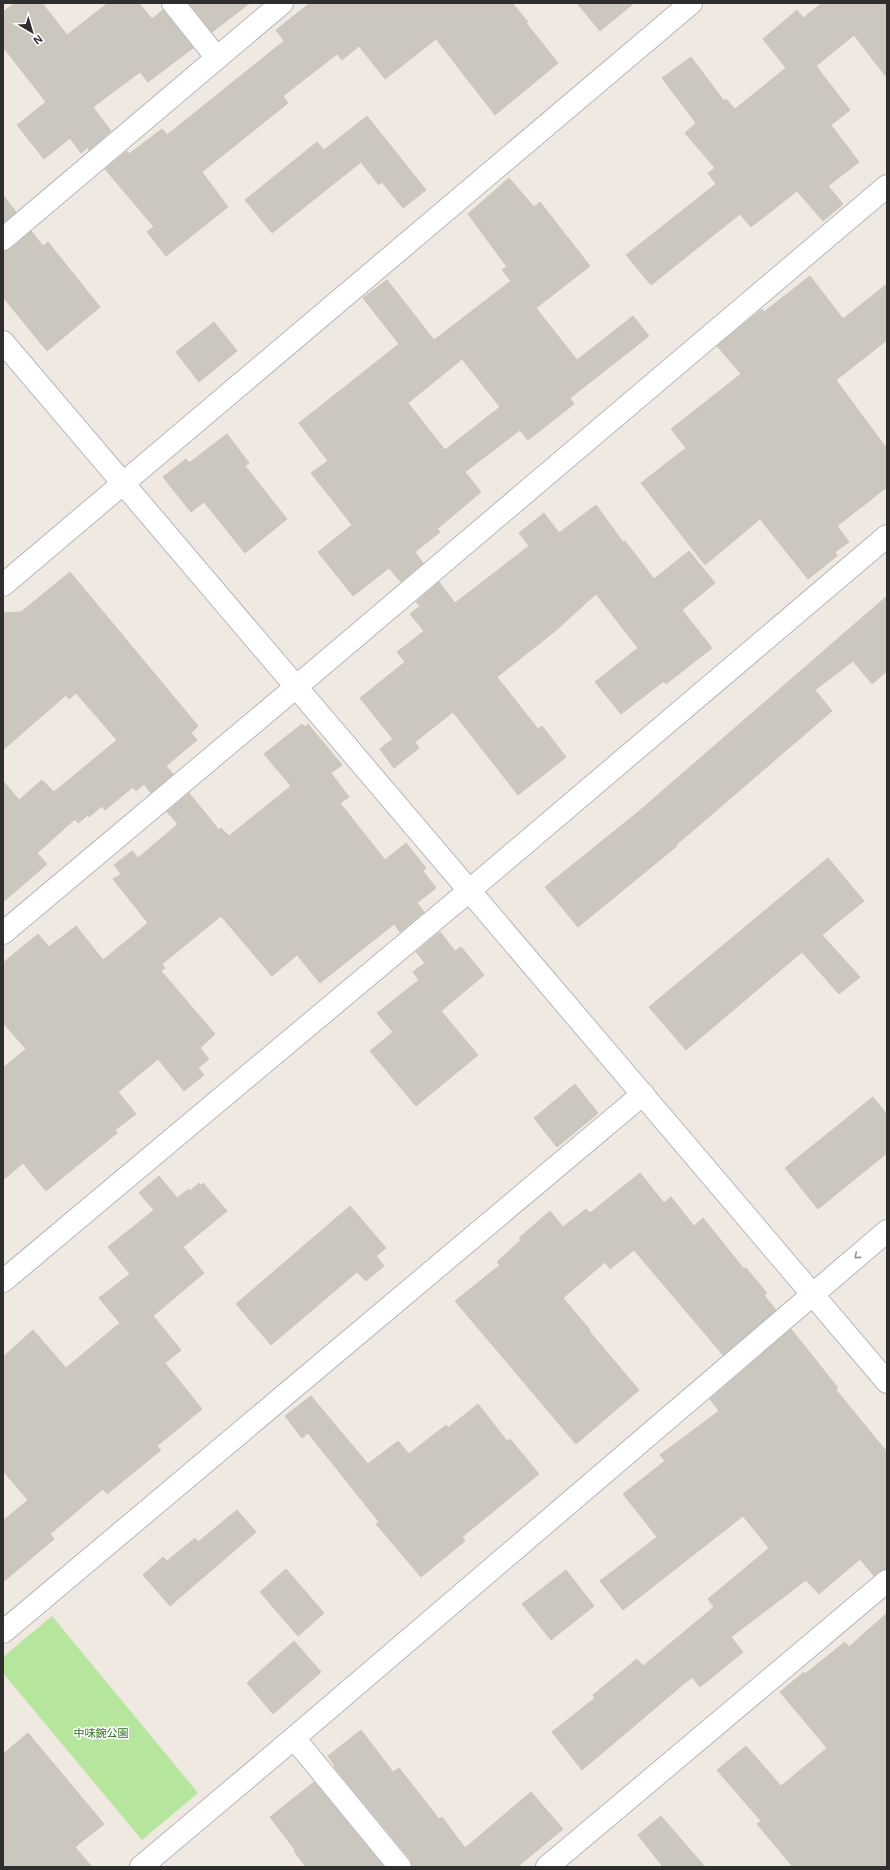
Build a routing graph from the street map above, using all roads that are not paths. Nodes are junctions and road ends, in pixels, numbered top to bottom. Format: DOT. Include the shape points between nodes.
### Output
graph roads {
  1 [pos="173,3"];
  2 [pos="282,3"];
  3 [pos="691,3"];
  4 [pos="217,58"];
  5 [pos="887,186"];
  6 [pos="3,239"];
  7 [pos="3,342"];
  8 [pos="124,483"];
  9 [pos="887,536"];
  10 [pos="3,585"];
  11 [pos="296,687"];
  12 [pos="470,890"];
  13 [pos="3,933"];
  14 [pos="643,1094"];
  15 [pos="887,1231"];
  16 [pos="3,1281"];
  17 [pos="812,1294"];
  18 [pos="887,1382"];
  19 [pos="887,1581"];
  20 [pos="3,1632"];
  21 [pos="294,1738"];
  22 [pos="141,1867"];
  23 [pos="400,1867"];
  24 [pos="547,1867"];
  1 -- 4 [label="street"];
  2 -- 4 [label="street"];
  3 -- 8 [label="street"];
  4 -- 6 [label="street"];
  5 -- 11 [label="street"];
  7 -- 8 [label="street"];
  8 -- 10 [label="street"];
  8 -- 11 [label="street"];
  9 -- 12 [label="street"];
  11 -- 12 [label="street"];
  11 -- 13 [label="street"];
  12 -- 14 [label="street"];
  12 -- 16 [label="street"];
  14 -- 17 [label="street"];
  14 -- 20 [label="street"];
  15 -- 17 [label="street, one-way"];
  17 -- 18 [label="street"];
  17 -- 21 [label="street"];
  19 -- 24 [label="street"];
  21 -- 22 [label="street"];
  21 -- 23 [label="street"];
}
